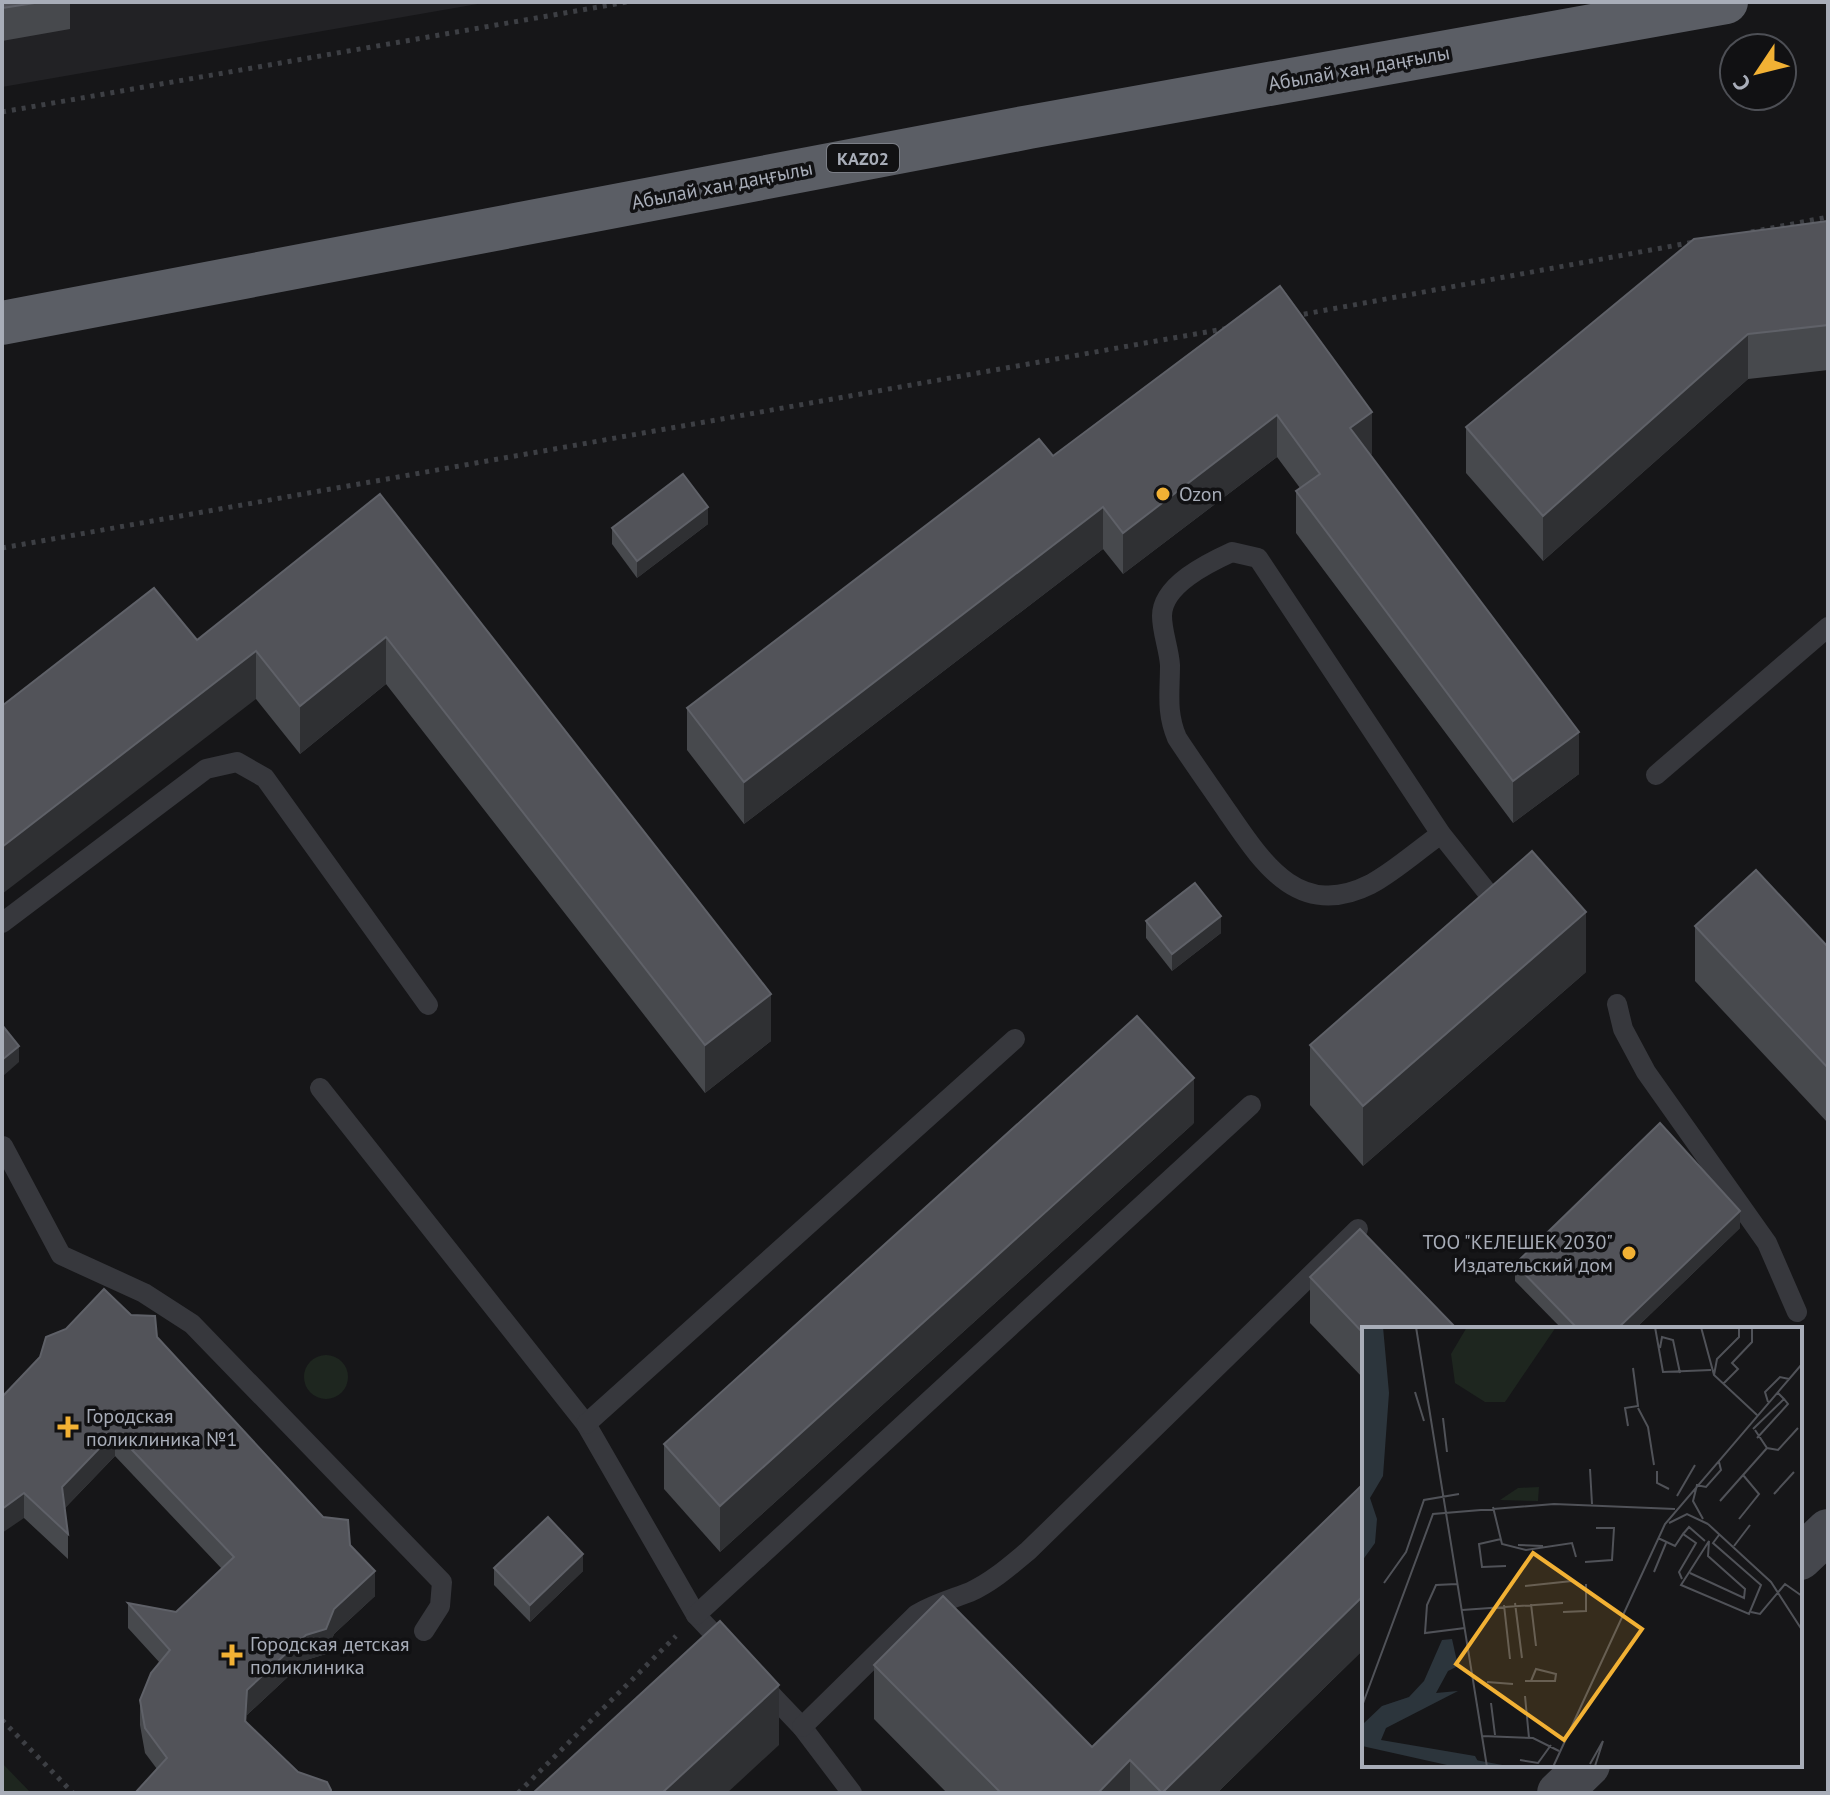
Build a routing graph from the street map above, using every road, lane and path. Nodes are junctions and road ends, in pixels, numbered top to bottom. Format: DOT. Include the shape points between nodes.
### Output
graph roads {
  1 [pos="627,2"];
  2 [pos="1726,2"];
  3 [pos="2,112"];
  4 [pos="1828,217"];
  5 [pos="1735,235"];
  6 [pos="1703,240"];
  7 [pos="1283,318"];
  8 [pos="2,323"];
  9 [pos="1236,326"];
  10 [pos="2,548"];
  11 [pos="1828,627"];
  12 [pos="1656,775"];
  13 [pos="1441,834"];
  14 [pos="1487,892"];
  15 [pos="2,923"];
  16 [pos="1617,1004"];
  17 [pos="428,1005"];
  18 [pos="1015,1039"];
  19 [pos="320,1088"];
  20 [pos="1251,1105"];
  21 [pos="3,1146"];
  22 [pos="1358,1229"];
  23 [pos="1797,1312"];
  24 [pos="586,1424"];
  25 [pos="1828,1531"];
  26 [pos="1802,1556"];
  27 [pos="696,1615"];
  28 [pos="424,1631"];
  29 [pos="2,1720"];
  30 [pos="802,1727"];
  31 [pos="1586,1767"];
  32 [pos="73,1793"];
  33 [pos="518,1793"];
  34 [pos="852,1793"];
  35 [pos="1559,1793"];
  1 -- 3 [label="path"];
  2 -- 8 [label="highway, Абылай хан даңғылы / KАZ02" via="1013,130"];
  4 -- 5 [label="path"];
  6 -- 7 [label="path"];
  9 -- 10 [label="path"];
  11 -- 12 [label="lane"];
  13 -- 13 [label="lane" via="1258,558 1232,552 1167,597 1162,616 1170,658 1169,721 1266,867 1292,886 1318,895 1346,892 1370,884"];
  13 -- 14 [label="lane"];
  15 -- 17 [label="lane" via="206,769 237,762 265,778"];
  16 -- 23 [label="lane" via="1623,1029 1646,1072 1767,1243"];
  18 -- 24 [label="lane"];
  19 -- 24 [label="lane"];
  20 -- 27 [label="lane"];
  21 -- 28 [label="lane" via="61,1255 144,1293 192,1324 442,1582 440,1606"];
  22 -- 30 [label="lane" via="1028,1551 998,1576 917,1614"];
  24 -- 27 [label="lane"];
  25 -- 26 [label="main road"];
  27 -- 30 [label="lane"];
  27 -- 33 [label="path"];
  29 -- 32 [label="path"];
  30 -- 34 [label="lane"];
  31 -- 35 [label="main road"];
}
